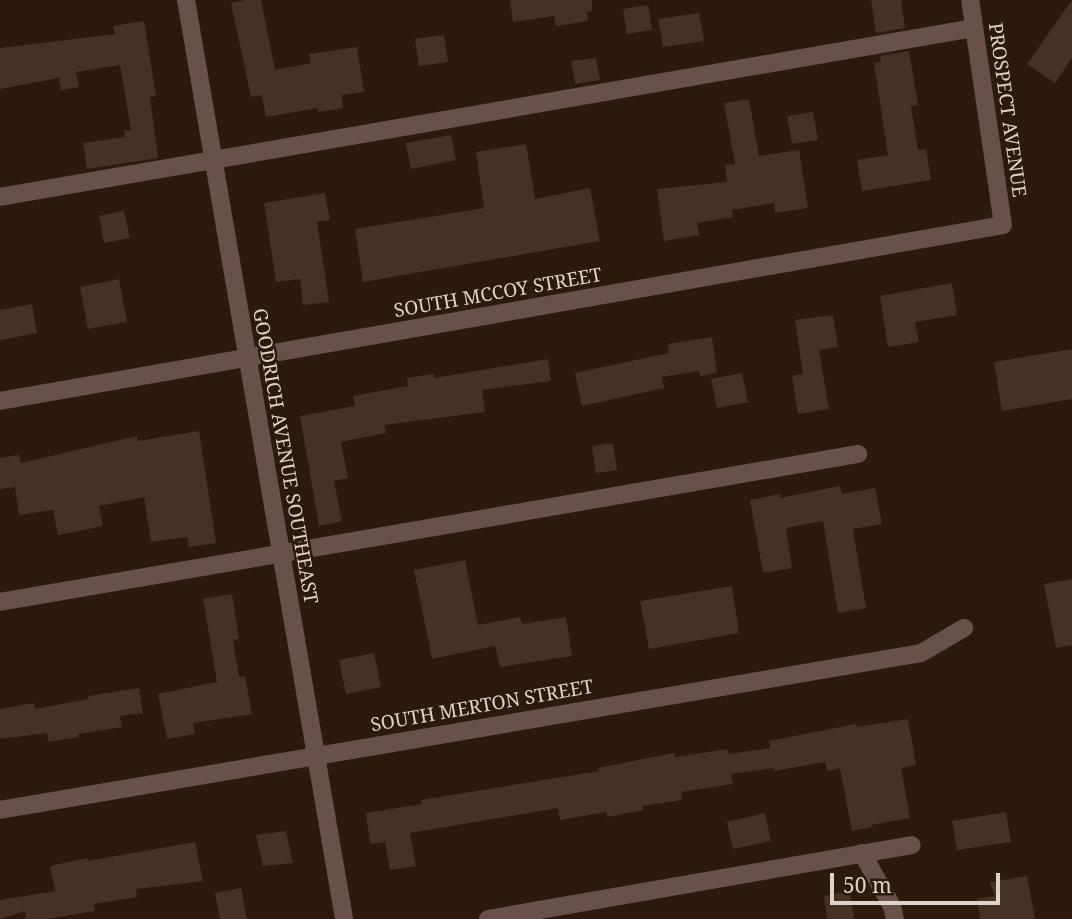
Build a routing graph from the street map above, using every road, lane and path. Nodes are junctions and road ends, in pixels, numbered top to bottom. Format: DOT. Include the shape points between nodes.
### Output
graph roads {
  1 [pos="186,0"];
  2 [pos="970,0"];
  3 [pos="974,28"];
  4 [pos="213,162"];
  5 [pos="0,197"];
  6 [pos="1003,225"];
  7 [pos="247,359"];
  8 [pos="0,401"];
  9 [pos="858,454"];
  10 [pos="280,555"];
  11 [pos="0,602"];
  12 [pos="964,628"];
  13 [pos="316,756"];
  14 [pos="0,810"];
  15 [pos="912,845"];
  16 [pos="862,853"];
  17 [pos="344,919"];
  18 [pos="488,919"];
  19 [pos="895,919"];
  1 -- 4 [label="street, GOODRICH AVENUE SOUTHEAST"];
  2 -- 3 [label="street, PROSPECT AVENUE"];
  3 -- 4 [label="street"];
  3 -- 6 [label="street, PROSPECT AVENUE"];
  4 -- 5 [label="street"];
  4 -- 7 [label="street, GOODRICH AVENUE SOUTHEAST"];
  6 -- 7 [label="street, SOUTH MCCOY STREET"];
  7 -- 8 [label="street, SOUTH MCCOY STREET"];
  7 -- 10 [label="street, GOODRICH AVENUE SOUTHEAST"];
  9 -- 10 [label="street"];
  10 -- 11 [label="street"];
  10 -- 13 [label="street, GOODRICH AVENUE SOUTHEAST"];
  12 -- 13 [label="street, SOUTH MERTON STREET" via="921,653"];
  13 -- 14 [label="street, SOUTH MERTON STREET"];
  13 -- 17 [label="street, GOODRICH AVENUE SOUTHEAST"];
  15 -- 16 [label="street"];
  16 -- 18 [label="street"];
  16 -- 19 [label="street"];
}
